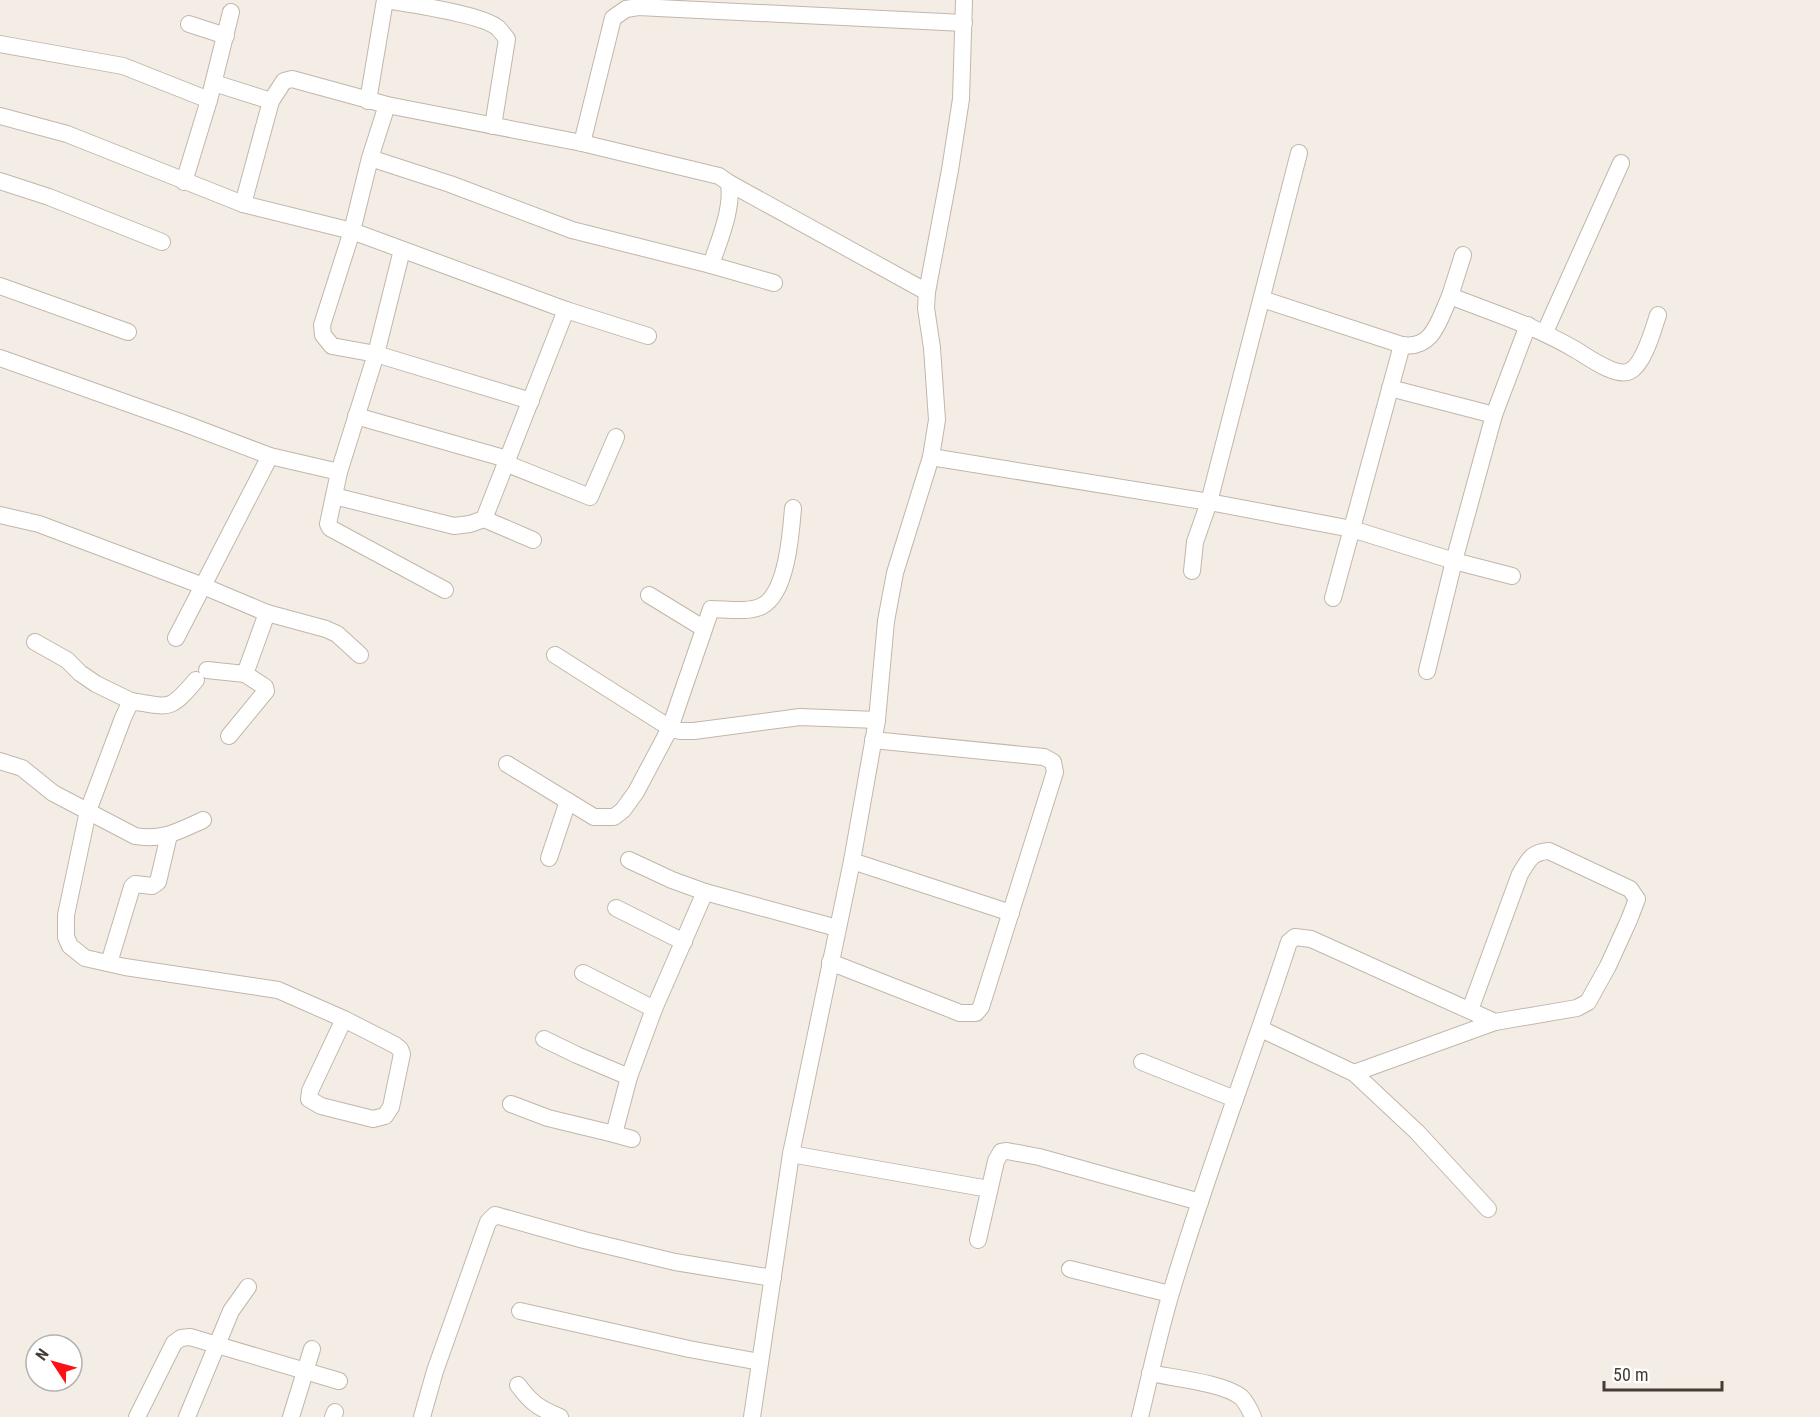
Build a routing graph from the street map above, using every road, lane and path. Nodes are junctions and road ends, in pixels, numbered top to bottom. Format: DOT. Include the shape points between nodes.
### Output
graph roads {
  1 [pos="385,0"];
  2 [pos="964,0"];
  3 [pos="626,5"];
  4 [pos="231,12"];
  5 [pos="964,23"];
  6 [pos="189,24"];
  7 [pos="226,36"];
  8 [pos="0,44"];
  9 [pos="213,83"];
  10 [pos="209,100"];
  11 [pos="271,101"];
  12 [pos="368,101"];
  13 [pos="387,105"];
  14 [pos="0,116"];
  15 [pos="493,126"];
  16 [pos="582,142"];
  17 [pos="1299,153"];
  18 [pos="370,158"];
  19 [pos="1621,163"];
  20 [pos="0,181"];
  21 [pos="184,182"];
  22 [pos="729,183"];
  23 [pos="243,204"];
  24 [pos="352,231"];
  25 [pos="162,242"];
  26 [pos="402,250"];
  27 [pos="1463,255"];
  28 [pos="711,265"];
  29 [pos="774,283"];
  30 [pos="0,286"];
  31 [pos="927,292"];
  32 [pos="1450,296"];
  33 [pos="1262,299"];
  34 [pos="566,310"];
  35 [pos="1658,315"];
  36 [pos="1528,325"];
  37 [pos="128,332"];
  38 [pos="1545,332"];
  39 [pos="648,336"];
  40 [pos="1402,345"];
  41 [pos="376,354"];
  42 [pos="0,358"];
  43 [pos="1390,388"];
  44 [pos="531,401"];
  45 [pos="1494,415"];
  46 [pos="356,416"];
  47 [pos="616,437"];
  48 [pos="270,456"];
  49 [pos="931,458"];
  50 [pos="506,461"];
  51 [pos="339,472"];
  52 [pos="334,496"];
  53 [pos="1209,502"];
  54 [pos="793,508"];
  55 [pos="0,515"];
  56 [pos="484,519"];
  57 [pos="1352,529"];
  58 [pos="533,540"];
  59 [pos="1454,561"];
  60 [pos="1192,571"];
  61 [pos="1512,576"];
  62 [pos="203,586"];
  63 [pos="445,590"];
  64 [pos="649,595"];
  65 [pos="1333,598"];
  66 [pos="267,613"];
  67 [pos="703,628"];
  68 [pos="176,638"];
  69 [pos="35,642"];
  70 [pos="360,655"];
  71 [pos="555,655"];
  72 [pos="1427,671"];
  73 [pos="245,674"];
  74 [pos="131,701"];
  75 [pos="877,720"];
  76 [pos="670,728"];
  77 [pos="229,736"];
  78 [pos="873,740"];
  79 [pos="0,761"];
  80 [pos="507,764"];
  81 [pos="568,801"];
  82 [pos="88,811"];
  83 [pos="203,820"];
  84 [pos="169,835"];
  85 [pos="549,858"];
  86 [pos="629,860"];
  87 [pos="852,861"];
  88 [pos="705,892"];
  89 [pos="616,908"];
  90 [pos="1011,913"];
  91 [pos="837,928"];
  92 [pos="684,942"];
  93 [pos="830,962"];
  94 [pos="109,963"];
  95 [pos="583,973"];
  96 [pos="654,1009"];
  97 [pos="1470,1010"];
  98 [pos="344,1019"];
  99 [pos="1495,1023"];
  100 [pos="1261,1029"];
  101 [pos="544,1039"];
  102 [pos="1142,1062"];
  103 [pos="1353,1073"];
  104 [pos="629,1077"];
  105 [pos="1235,1099"];
  106 [pos="511,1104"];
  107 [pos="614,1134"];
  108 [pos="632,1139"];
  109 [pos="791,1154"];
  110 [pos="989,1188"];
  111 [pos="1200,1202"];
  112 [pos="1488,1209"];
  113 [pos="978,1240"];
  114 [pos="1070,1269"];
  115 [pos="772,1278"];
  116 [pos="248,1287"];
  117 [pos="1170,1294"];
  118 [pos="520,1311"];
  119 [pos="218,1345"];
  120 [pos="312,1349"];
  121 [pos="760,1362"];
  122 [pos="305,1371"];
  123 [pos="1150,1373"];
  124 [pos="339,1381"];
  125 [pos="518,1385"];
  126 [pos="137,1417"];
  127 [pos="187,1417"];
  128 [pos="291,1417"];
  129 [pos="422,1417"];
  130 [pos="560,1417"];
  131 [pos="752,1417"];
  132 [pos="1140,1417"];
  133 [pos="1253,1417"];
  1 -- 12 [label="street"];
  1 -- 15 [label="street" via="449,12 491,24 502,33 507,39"];
  2 -- 5 [label="street"];
  3 -- 5 [label="street"];
  3 -- 16 [label="street" via="613,18"];
  4 -- 7 [label="street"];
  5 -- 31 [label="street" via="961,99"];
  6 -- 7 [label="street"];
  7 -- 9 [label="street"];
  8 -- 10 [label="street" via="123,66"];
  9 -- 10 [label="street"];
  9 -- 11 [label="street"];
  10 -- 21 [label="street"];
  11 -- 12 [label="street" via="284,81 292,79"];
  11 -- 23 [label="street"];
  12 -- 13 [label="street"];
  13 -- 15 [label="street"];
  13 -- 18 [label="street"];
  14 -- 21 [label="street" via="67,134"];
  15 -- 16 [label="street"];
  16 -- 22 [label="street" via="719,176"];
  17 -- 33 [label="street"];
  18 -- 24 [label="street"];
  18 -- 28 [label="street" via="572,230"];
  19 -- 38 [label="street"];
  20 -- 25 [label="street"];
  21 -- 23 [label="street"];
  22 -- 28 [label="street" via="727,215"];
  22 -- 31 [label="street"];
  23 -- 24 [label="street"];
  24 -- 26 [label="street"];
  24 -- 41 [label="street" via="322,325 323,335 332,346"];
  26 -- 34 [label="street"];
  26 -- 41 [label="street"];
  27 -- 32 [label="street"];
  28 -- 29 [label="street"];
  30 -- 37 [label="street"];
  31 -- 49 [label="street" via="937,420"];
  32 -- 36 [label="street"];
  32 -- 40 [label="street" via="1427,340 1414,347"];
  33 -- 40 [label="street"];
  33 -- 53 [label="street"];
  34 -- 39 [label="street"];
  34 -- 44 [label="street"];
  35 -- 38 [label="street" via="1641,360 1627,373 1611,370"];
  36 -- 38 [label="street"];
  36 -- 45 [label="street"];
  40 -- 43 [label="street"];
  41 -- 44 [label="street"];
  41 -- 46 [label="street"];
  42 -- 48 [label="street"];
  43 -- 45 [label="street"];
  43 -- 57 [label="street"];
  44 -- 50 [label="street"];
  45 -- 59 [label="street"];
  46 -- 50 [label="street"];
  46 -- 51 [label="street"];
  47 -- 50 [label="street" via="590,497"];
  48 -- 51 [label="street"];
  48 -- 62 [label="street"];
  49 -- 53 [label="street"];
  49 -- 75 [label="street" via="895,573 886,621"];
  50 -- 56 [label="street"];
  51 -- 52 [label="street"];
  52 -- 56 [label="street" via="454,526"];
  52 -- 63 [label="street" via="330,528"];
  53 -- 57 [label="street"];
  53 -- 60 [label="street" via="1195,542"];
  54 -- 67 [label="street" via="790,545 770,601 760,607 711,609"];
  55 -- 62 [label="street" via="39,524"];
  56 -- 58 [label="street"];
  57 -- 59 [label="street"];
  57 -- 65 [label="street"];
  59 -- 61 [label="street"];
  59 -- 72 [label="street"];
  62 -- 66 [label="street"];
  62 -- 68 [label="street"];
  64 -- 67 [label="street"];
  66 -- 70 [label="street" via="326,629"];
  66 -- 73 [label="street"];
  67 -- 76 [label="street"];
  69 -- 74 [label="street" via="67,660 96,684"];
  71 -- 76 [label="street"];
  73 -- 74 [label="street" via="201,675 172,705"];
  73 -- 77 [label="street" via="266,691"];
  74 -- 82 [label="street"];
  75 -- 76 [label="street" via="800,717 694,731"];
  75 -- 78 [label="street"];
  76 -- 81 [label="street" via="636,792 614,817 594,817"];
  78 -- 87 [label="street"];
  78 -- 90 [label="street" via="1044,757 1053,762 1055,772"];
  79 -- 82 [label="street" via="22,768 53,793"];
  80 -- 81 [label="street"];
  81 -- 85 [label="street"];
  82 -- 84 [label="street" via="135,836"];
  82 -- 94 [label="street" via="66,915 66,937 70,946 85,958"];
  83 -- 84 [label="street"];
  84 -- 94 [label="street" via="158,882 132,887"];
  86 -- 88 [label="street"];
  87 -- 90 [label="street"];
  87 -- 91 [label="street"];
  88 -- 91 [label="street"];
  88 -- 92 [label="street"];
  89 -- 92 [label="street"];
  90 -- 93 [label="street" via="976,1013 960,1013"];
  91 -- 93 [label="street"];
  92 -- 96 [label="street"];
  93 -- 109 [label="street"];
  94 -- 98 [label="street" via="278,990"];
  95 -- 96 [label="street"];
  96 -- 104 [label="street"];
  97 -- 99 [label="street"];
  97 -- 99 [label="street" via="1520,874 1537,852 1549,851 1635,894 1637,899 1629,920 1588,1002 1577,1008"];
  97 -- 100 [label="street" via="1311,939 1295,937 1289,942"];
  98 -- 98 [label="street" via="401,1050 391,1107 385,1116 373,1119 321,1106 309,1099"];
  99 -- 103 [label="street"];
  100 -- 103 [label="street"];
  100 -- 105 [label="street"];
  101 -- 104 [label="street"];
  102 -- 105 [label="street"];
  103 -- 112 [label="street" via="1417,1132"];
  104 -- 107 [label="street"];
  105 -- 111 [label="street"];
  106 -- 107 [label="street" via="548,1118"];
  107 -- 108 [label="street"];
  109 -- 110 [label="street"];
  109 -- 115 [label="street"];
  110 -- 111 [label="street" via="998,1156 1007,1151"];
  110 -- 113 [label="street"];
  111 -- 117 [label="street"];
  114 -- 117 [label="street"];
  115 -- 121 [label="street"];
  115 -- 129 [label="street" via="675,1262 495,1215 488,1222"];
  116 -- 119 [label="street" via="231,1311"];
  117 -- 123 [label="street"];
  118 -- 121 [label="street"];
  119 -- 122 [label="street"];
  119 -- 126 [label="street" via="190,1337 174,1343"];
  119 -- 127 [label="street"];
  120 -- 122 [label="street"];
  121 -- 131 [label="street"];
  122 -- 124 [label="street"];
  122 -- 128 [label="street"];
  123 -- 132 [label="street"];
  123 -- 133 [label="street" via="1229,1390 1241,1398"];
  125 -- 130 [label="street" via="538,1407"];
}
